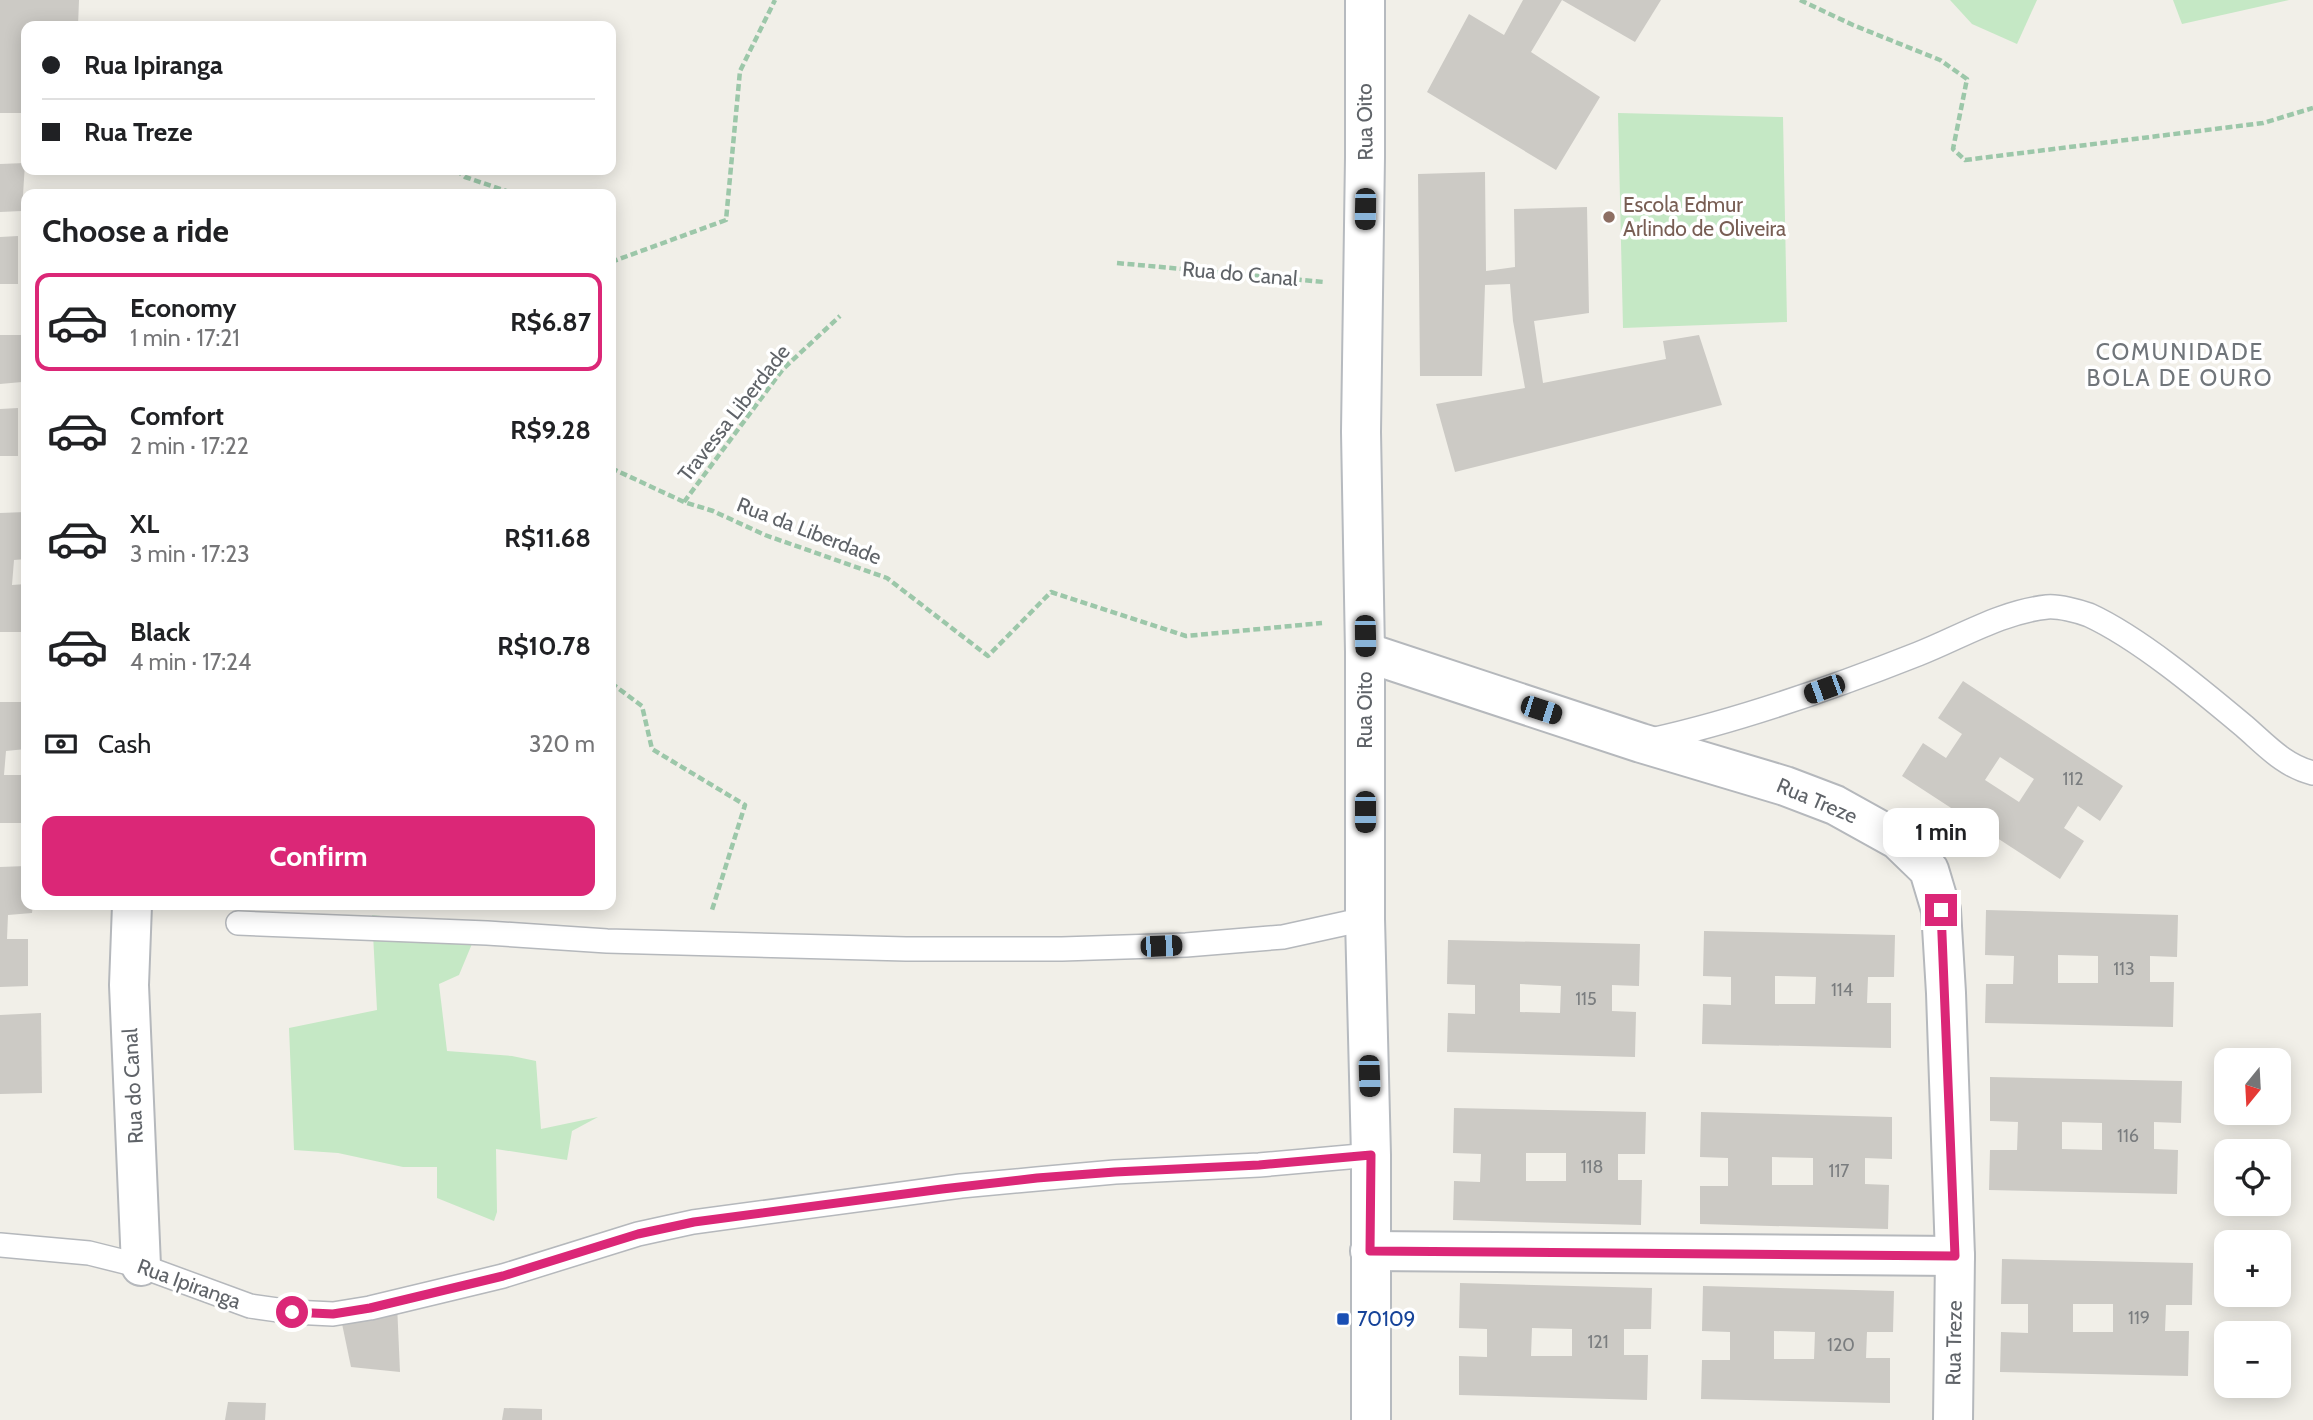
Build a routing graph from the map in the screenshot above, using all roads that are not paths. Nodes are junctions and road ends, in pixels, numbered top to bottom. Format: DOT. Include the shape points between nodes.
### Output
graph roads {
  1 [pos="1365,0"];
  2 [pos="1365,636"];
  3 [pos="1641,743"];
  4 [pos="2313,773"];
  5 [pos="132,910"];
  6 [pos="1365,919"];
  7 [pos="238,923"];
  8 [pos="1371,1155"];
  9 [pos="0,1245"];
  10 [pos="1370,1251"];
  11 [pos="1955,1256"];
  12 [pos="141,1266"];
  13 [pos="1371,1420"];
  14 [pos="1953,1420"];
  1 -- 2 [label="street, Rua Oito"];
  2 -- 3 [label="street, Rua Treze"];
  2 -- 6 [label="street, Rua Oito"];
  3 -- 4 [label="lane" via="1798,698 1974,629 2051,607 2087,614 2130,639 2276,755"];
  3 -- 11 [label="street, Rua Treze" via="1835,805 1898,840 1929,870 1941,910"];
  5 -- 12 [label="street, Rua do Canal" via="128,985"];
  6 -- 7 [label="lane" via="1283,937 1062,949 701,944"];
  6 -- 8 [label="street, Rua Oito"];
  8 -- 10 [label="street, Rua Oito"];
  8 -- 12 [label="lane, Rua Ipiranga" via="1037,1178 694,1222 638,1234 503,1276 333,1314 250,1306"];
  9 -- 12 [label="lane, Rua Ipiranga" via="89,1252"];
  10 -- 11 [label="street"];
  10 -- 13 [label="street, Rua Oito"];
  11 -- 14 [label="street, Rua Treze"];
}
